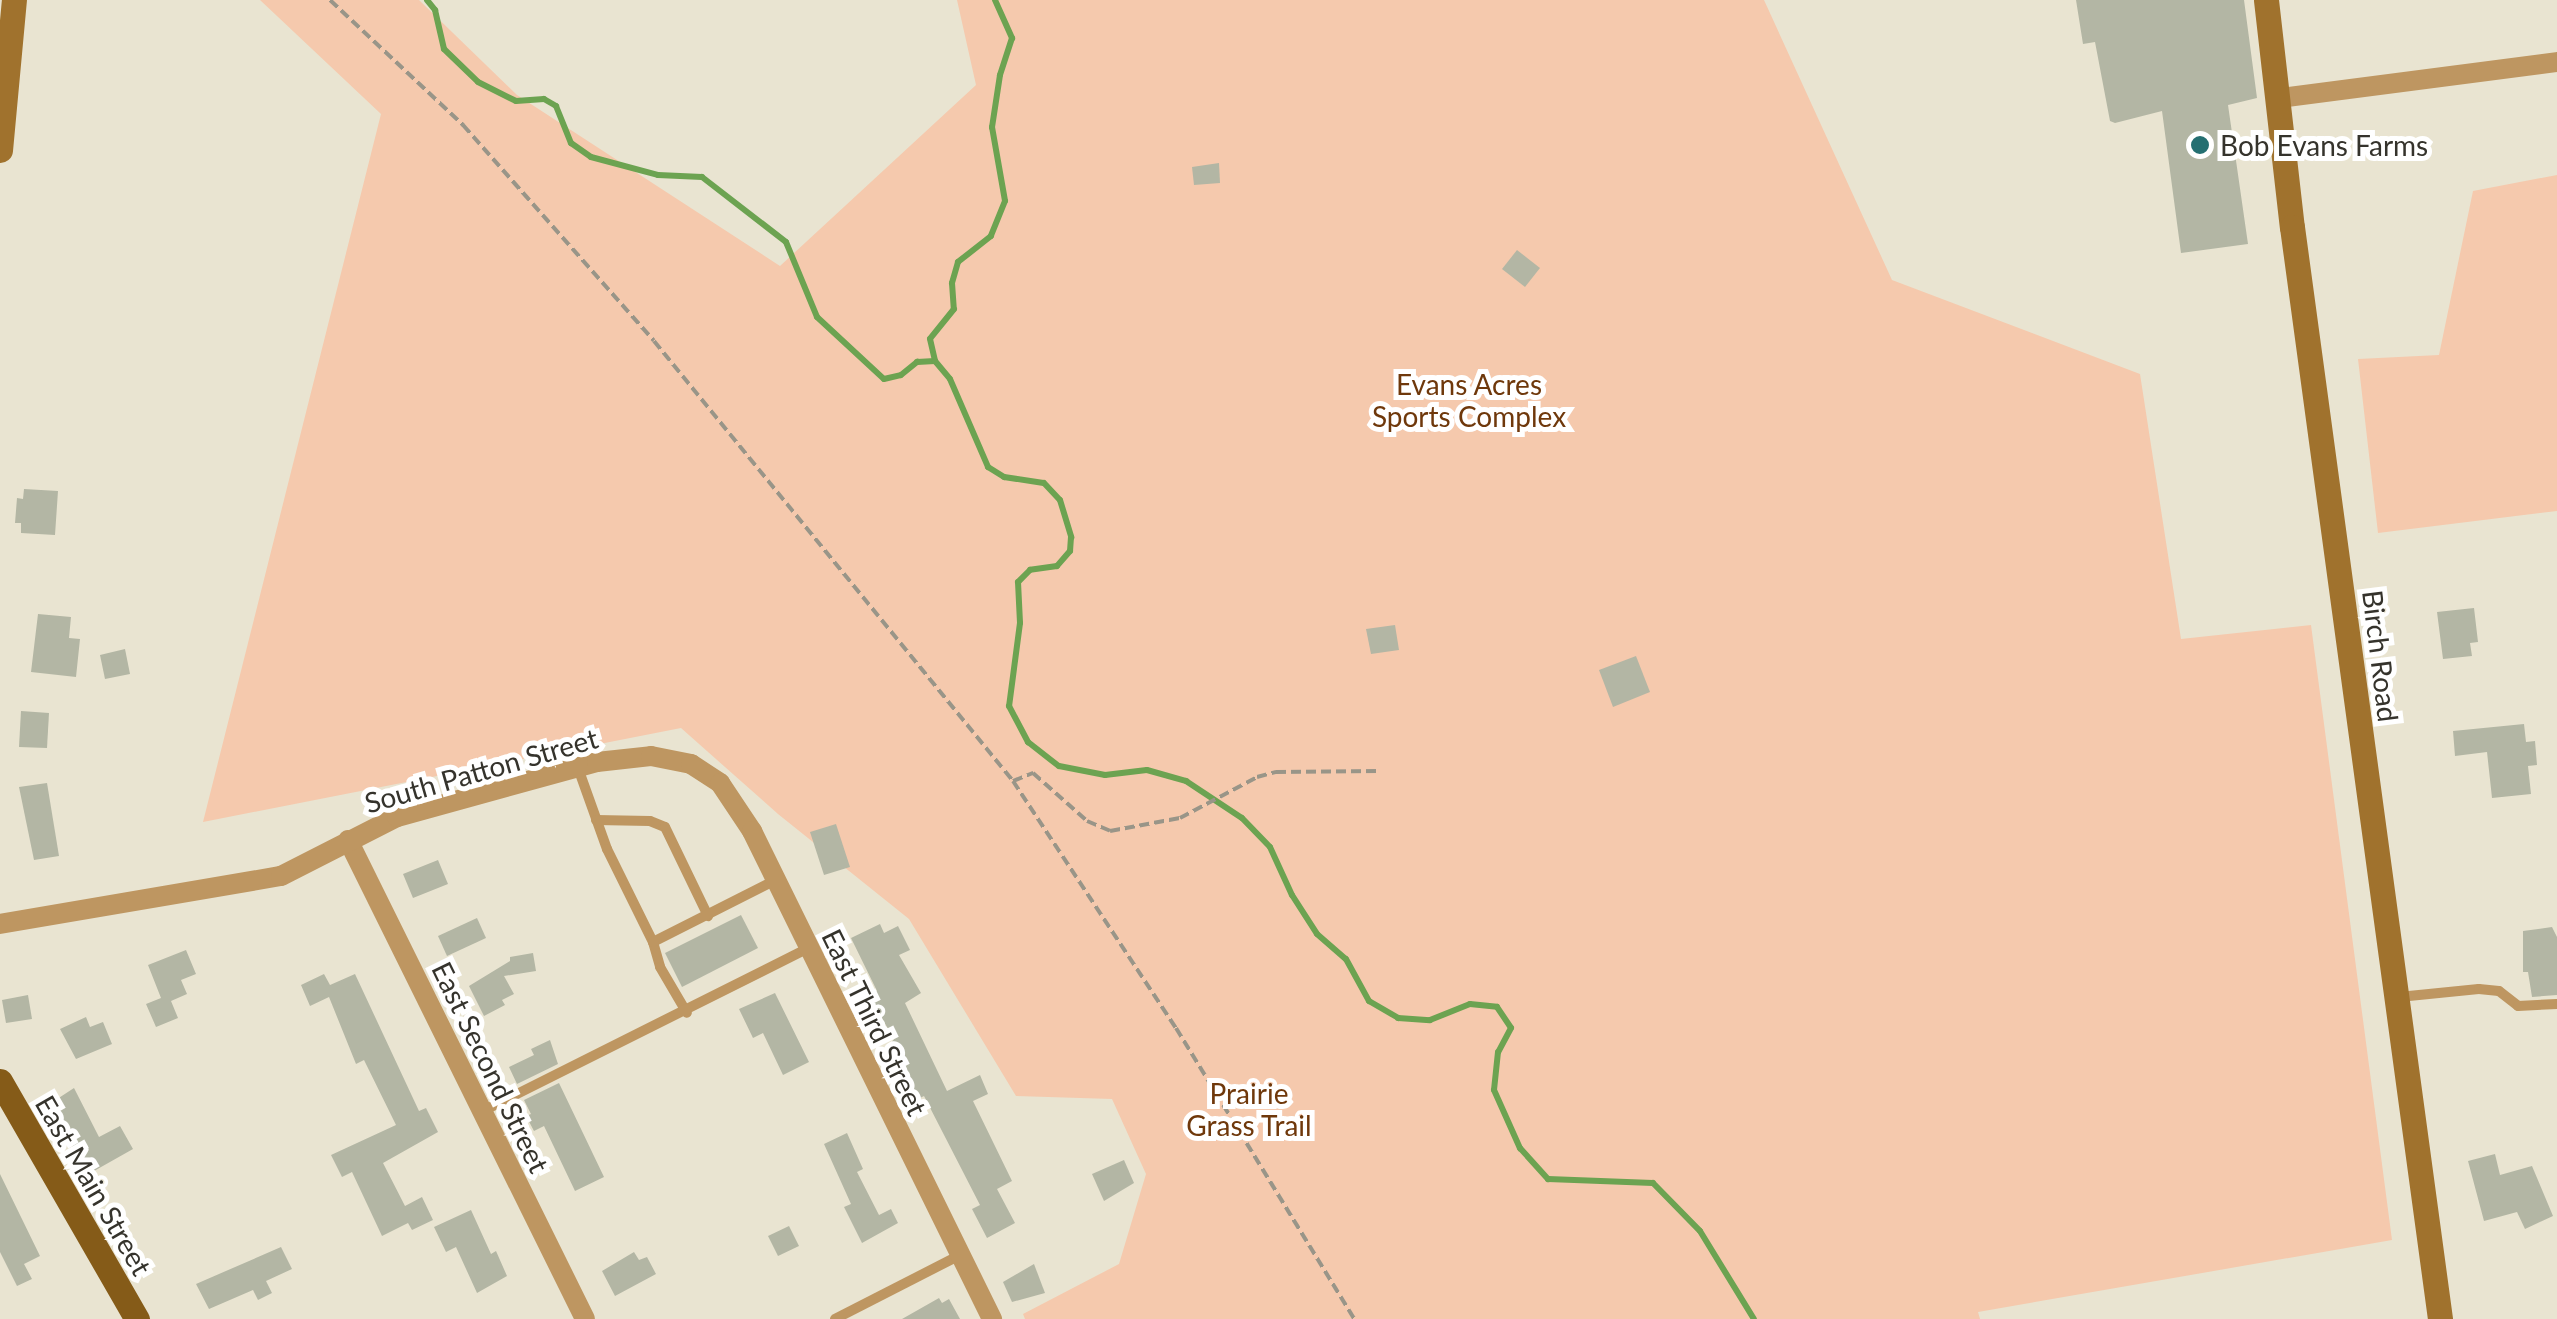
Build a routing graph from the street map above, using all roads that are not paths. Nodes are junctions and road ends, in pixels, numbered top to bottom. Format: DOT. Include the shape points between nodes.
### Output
graph roads {
  1 [pos="14,0"];
  2 [pos="2266,0"];
  3 [pos="4,60"];
  4 [pos="2557,62"];
  5 [pos="2280,98"];
  6 [pos="0,150"];
  7 [pos="691,764"];
  8 [pos="577,767"];
  9 [pos="596,820"];
  10 [pos="348,840"];
  11 [pos="776,880"];
  12 [pos="708,916"];
  13 [pos="0,924"];
  14 [pos="652,942"];
  15 [pos="808,948"];
  16 [pos="2395,997"];
  17 [pos="2557,1004"];
  18 [pos="686,1013"];
  19 [pos="0,1081"];
  20 [pos="482,1111"];
  21 [pos="960,1255"];
  22 [pos="137,1319"];
  23 [pos="585,1319"];
  24 [pos="835,1319"];
  25 [pos="992,1319"];
  26 [pos="2440,1319"];
  1 -- 3 [label="street"];
  2 -- 5 [label="street, Birch Road"];
  3 -- 6 [label="street"];
  4 -- 5 [label="street"];
  5 -- 16 [label="street, Birch Road"];
  7 -- 8 [label="street, South Patton Street" via="651,756"];
  7 -- 11 [label="street, East Third Street" via="720,783"];
  8 -- 9 [label="lane"];
  8 -- 10 [label="street, South Patton Street" via="396,817"];
  9 -- 12 [label="lane" via="664,826"];
  9 -- 14 [label="lane"];
  10 -- 13 [label="street, South Patton Street" via="281,876"];
  10 -- 20 [label="street, East Second Street"];
  11 -- 12 [label="lane"];
  11 -- 15 [label="street, East Third Street"];
  12 -- 14 [label="lane"];
  14 -- 18 [label="lane"];
  15 -- 18 [label="lane"];
  15 -- 21 [label="street, East Third Street"];
  16 -- 17 [label="lane" via="2479,990 2499,991 2518,1006"];
  16 -- 26 [label="street, Birch Road"];
  18 -- 20 [label="lane"];
  19 -- 22 [label="main road, East Main Street"];
  20 -- 23 [label="street, East Second Street"];
  21 -- 24 [label="lane"];
  21 -- 25 [label="street, East Third Street"];
}
